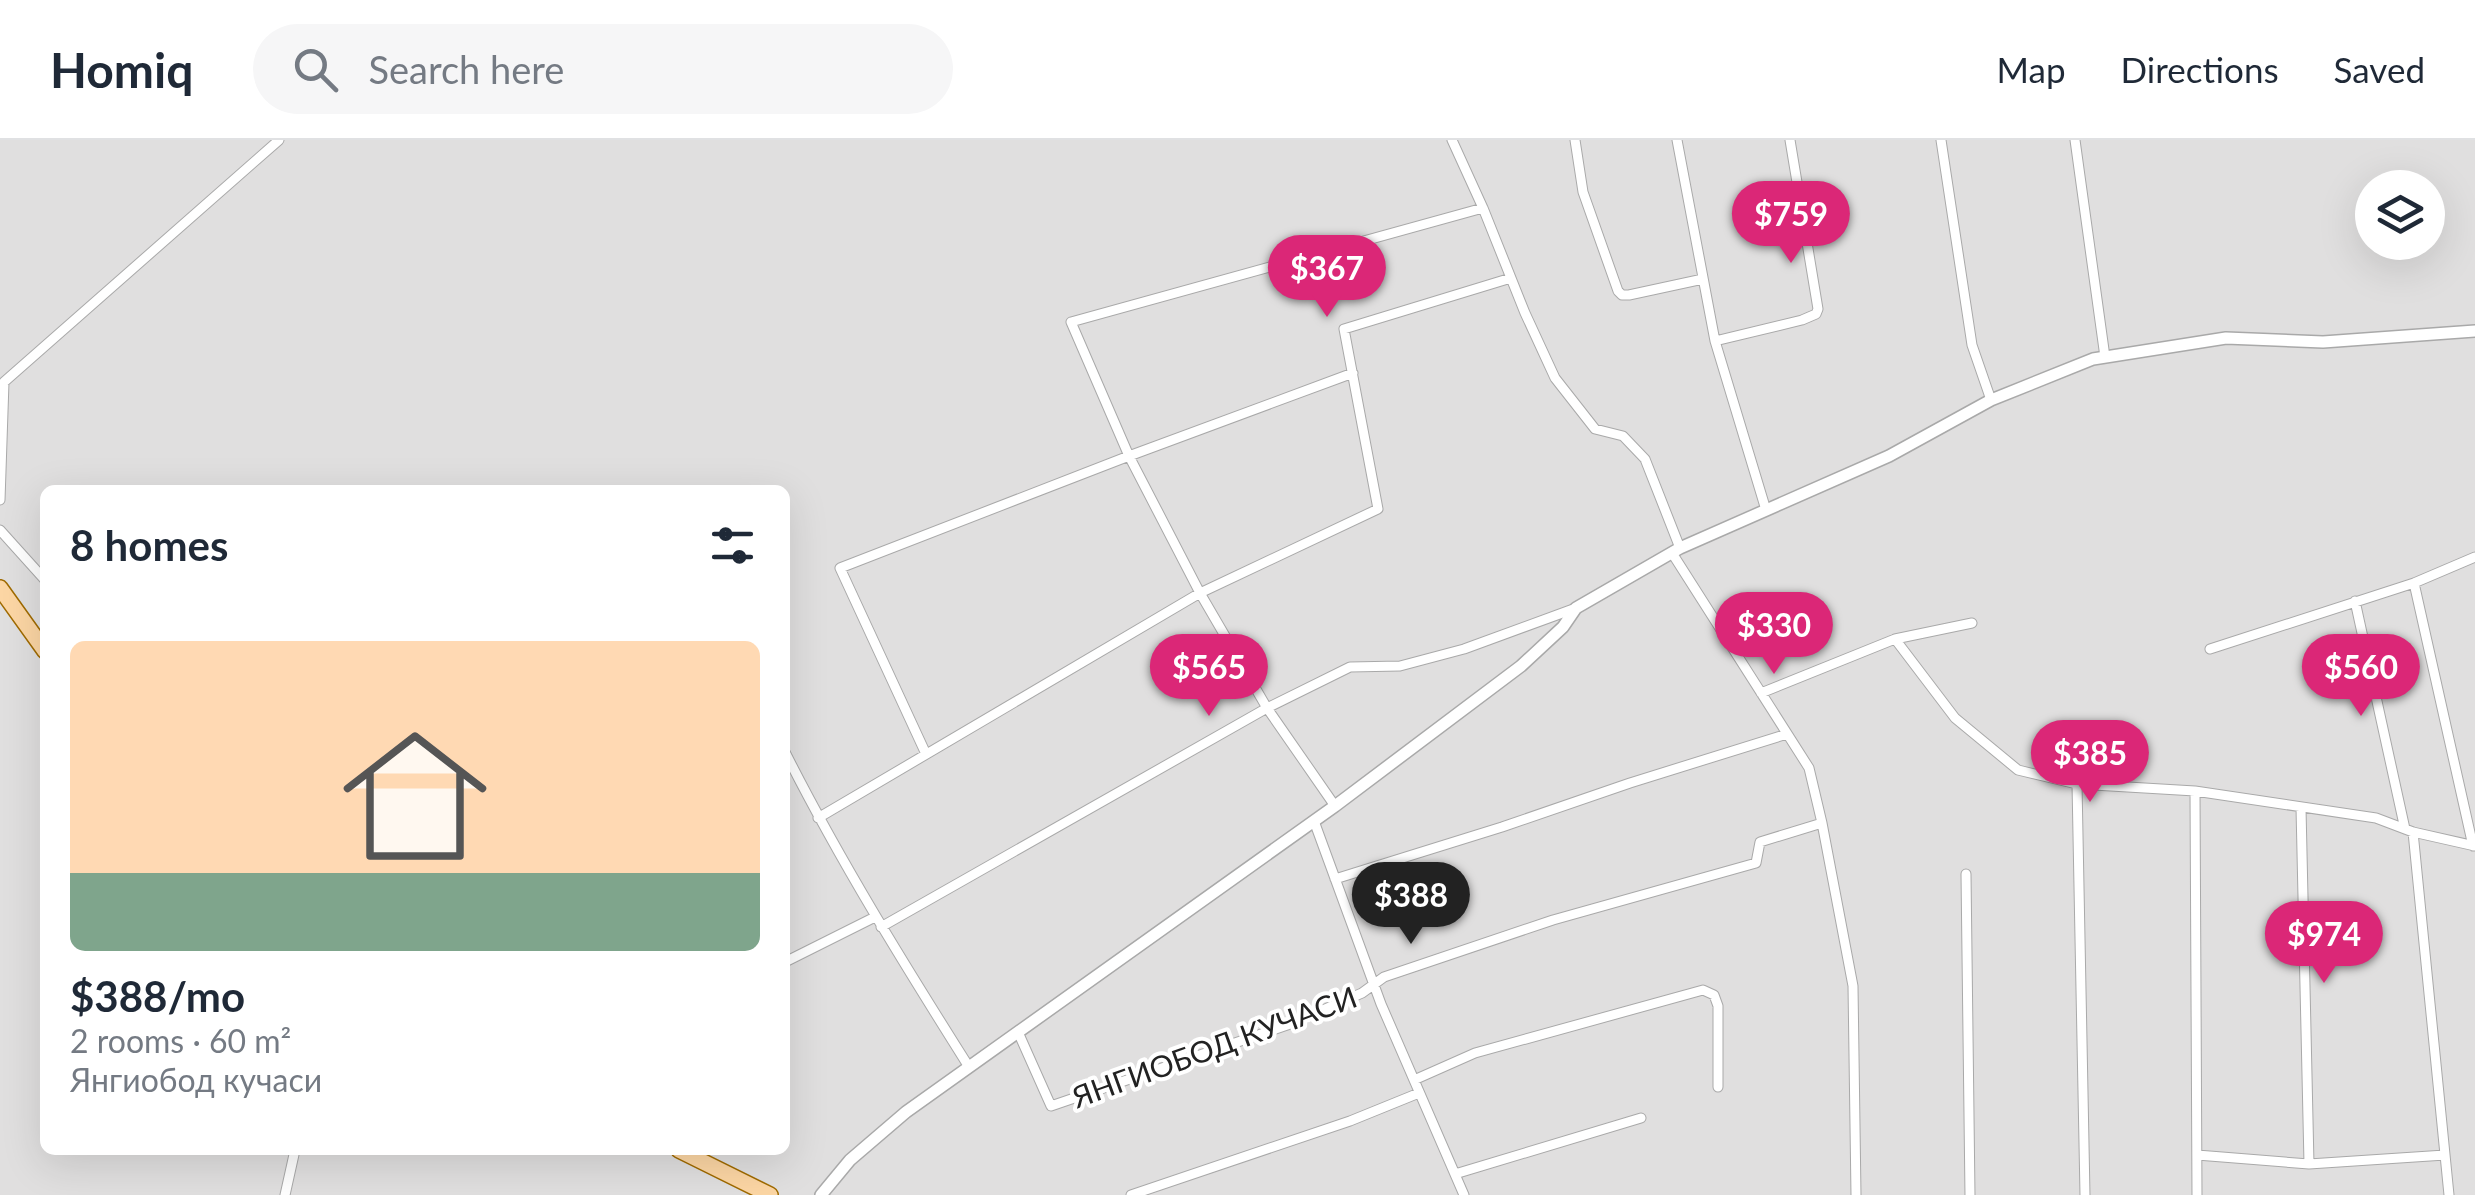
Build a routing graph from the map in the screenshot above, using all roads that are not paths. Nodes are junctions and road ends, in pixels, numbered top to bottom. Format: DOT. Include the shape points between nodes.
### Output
graph roads {
  1 [pos="279,140"];
  2 [pos="1452,140"];
  3 [pos="1575,140"];
  4 [pos="1677,140"];
  5 [pos="1790,140"];
  6 [pos="1941,140"];
  7 [pos="2074,140"];
  8 [pos="1483,208"];
  9 [pos="1511,278"];
  10 [pos="1703,279"];
  11 [pos="2475,331"];
  12 [pos="1715,341"];
  13 [pos="2105,357"];
  14 [pos="1353,373"];
  15 [pos="1991,400"];
  16 [pos="1130,456"];
  17 [pos="0,500"];
  18 [pos="1766,510"];
  19 [pos="0,530"];
  20 [pos="1676,550"];
  21 [pos="2475,556"];
  22 [pos="40,574"];
  23 [pos="2414,583"];
  24 [pos="0,588"];
  25 [pos="1200,593"];
  26 [pos="2355,601"];
  27 [pos="1576,608"];
  28 [pos="1972,623"];
  29 [pos="1896,638"];
  30 [pos="40,644"];
  31 [pos="2210,648"];
  32 [pos="1761,693"];
  33 [pos="1267,708"];
  34 [pos="1787,734"];
  35 [pos="926,754"];
  36 [pos="790,762"];
  37 [pos="2077,784"];
  38 [pos="2195,792"];
  39 [pos="1336,806"];
  40 [pos="2301,808"];
  41 [pos="818,818"];
  42 [pos="1314,821"];
  43 [pos="1822,823"];
  44 [pos="2409,830"];
  45 [pos="2474,846"];
  46 [pos="1966,874"];
  47 [pos="1335,880"];
  48 [pos="875,917"];
  49 [pos="882,927"];
  50 [pos="790,960"];
  51 [pos="1373,985"];
  52 [pos="1018,1032"];
  53 [pos="969,1067"];
  54 [pos="1414,1080"];
  55 [pos="1718,1087"];
  56 [pos="1420,1092"];
  57 [pos="1641,1118"];
  58 [pos="295,1155"];
  59 [pos="689,1155"];
  60 [pos="2197,1155"];
  61 [pos="2445,1155"];
  62 [pos="2309,1164"];
  63 [pos="1455,1174"];
  64 [pos="285,1195"];
  65 [pos="770,1195"];
  66 [pos="821,1195"];
  67 [pos="1130,1195"];
  68 [pos="1464,1195"];
  69 [pos="1856,1195"];
  70 [pos="1970,1195"];
  71 [pos="2085,1195"];
  72 [pos="2198,1195"];
  73 [pos="2449,1195"];
  1 -- 17 [label="street" via="4,382"];
  2 -- 8 [label="street"];
  3 -- 10 [label="street" via="1583,192 1622,296"];
  4 -- 10 [label="street"];
  5 -- 12 [label="street" via="1818,309 1802,320"];
  6 -- 15 [label="street" via="1972,345"];
  7 -- 13 [label="street"];
  8 -- 9 [label="street"];
  8 -- 16 [label="street" via="1071,322"];
  9 -- 14 [label="street" via="1344,330"];
  9 -- 20 [label="street" via="1555,378 1594,430 1623,436 1644,459"];
  10 -- 12 [label="street"];
  11 -- 13 [label="street" via="2323,342 2226,338"];
  12 -- 18 [label="street"];
  13 -- 15 [label="street"];
  14 -- 16 [label="street"];
  14 -- 25 [label="street" via="1378,509"];
  15 -- 18 [label="street" via="1889,456"];
  16 -- 25 [label="street"];
  16 -- 35 [label="street" via="840,568"];
  18 -- 20 [label="street"];
  19 -- 22 [label="street"];
  20 -- 27 [label="street"];
  20 -- 32 [label="street"];
  21 -- 23 [label="street"];
  23 -- 26 [label="street"];
  23 -- 45 [label="street"];
  24 -- 30 [label="main road"];
  25 -- 33 [label="street"];
  25 -- 35 [label="street"];
  26 -- 31 [label="street"];
  26 -- 44 [label="street"];
  27 -- 33 [label="street" via="1400,666 1350,667"];
  27 -- 39 [label="street" via="1521,666"];
  28 -- 29 [label="street"];
  29 -- 32 [label="street"];
  29 -- 37 [label="street" via="1956,718 2018,770"];
  32 -- 34 [label="street"];
  33 -- 39 [label="street"];
  33 -- 49 [label="street"];
  34 -- 43 [label="street" via="1809,768"];
  34 -- 47 [label="street"];
  35 -- 41 [label="street"];
  36 -- 41 [label="street"];
  37 -- 38 [label="street"];
  37 -- 71 [label="street"];
  38 -- 40 [label="street"];
  38 -- 60 [label="street"];
  39 -- 42 [label="street"];
  40 -- 44 [label="street" via="2376,818"];
  40 -- 62 [label="street"];
  41 -- 48 [label="street"];
  42 -- 47 [label="street"];
  42 -- 52 [label="street"];
  43 -- 51 [label="street, ЯНГИОБОД КУЧАСИ" via="1760,842 1756,862 1553,920"];
  43 -- 69 [label="street" via="1853,986"];
  44 -- 45 [label="street"];
  44 -- 61 [label="street"];
  46 -- 70 [label="street"];
  47 -- 51 [label="street"];
  48 -- 49 [label="street"];
  48 -- 50 [label="street"];
  49 -- 53 [label="street"];
  51 -- 52 [label="street, ЯНГИОБОД КУЧАСИ" via="1293,1023 1051,1106"];
  51 -- 54 [label="street"];
  52 -- 53 [label="street"];
  53 -- 66 [label="street" via="850,1160"];
  54 -- 55 [label="street" via="1475,1053 1703,990 1714,994 1718,1006"];
  54 -- 56 [label="street"];
  56 -- 63 [label="street"];
  56 -- 67 [label="street"];
  57 -- 63 [label="street"];
  58 -- 64 [label="street"];
  59 -- 65 [label="main road"];
  60 -- 62 [label="street"];
  60 -- 72 [label="street"];
  61 -- 62 [label="street"];
  61 -- 73 [label="street"];
  63 -- 68 [label="street"];
}
